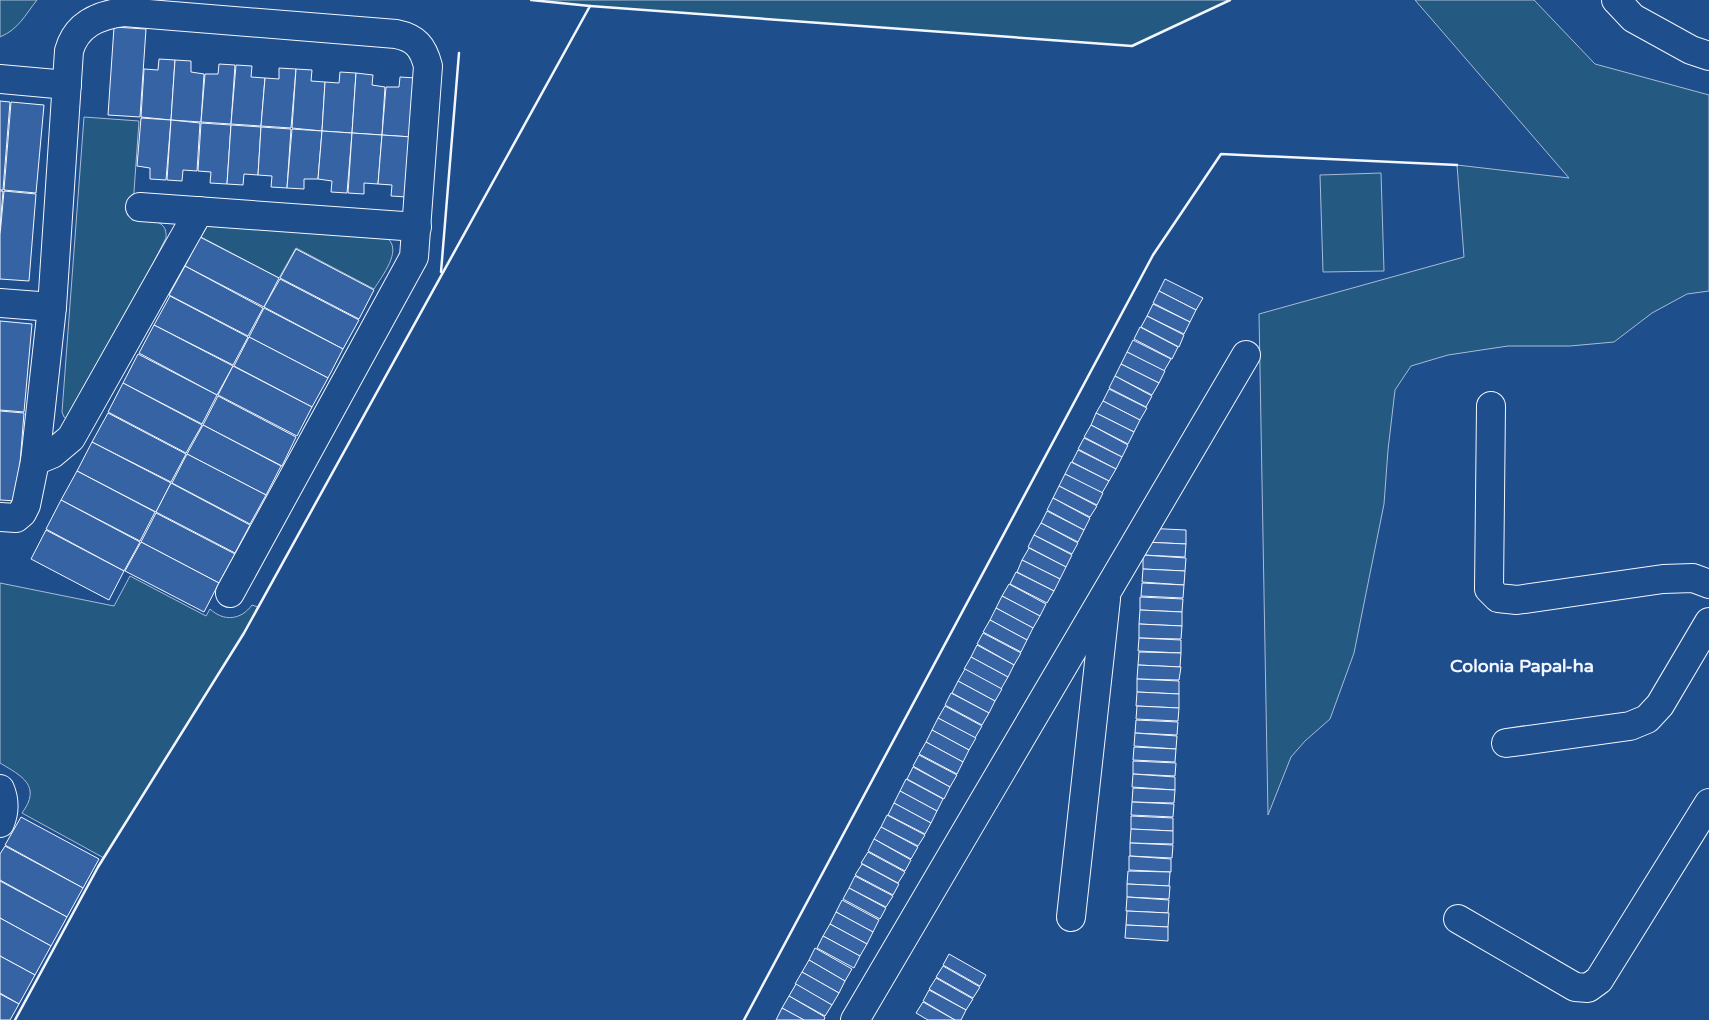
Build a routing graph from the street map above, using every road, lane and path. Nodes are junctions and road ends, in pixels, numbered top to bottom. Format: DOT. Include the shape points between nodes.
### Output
graph roads {
  1 [pos="1616,0"];
  2 [pos="1709,56"];
  3 [pos="0,79"];
  4 [pos="67,85"];
  5 [pos="140,206"];
  6 [pos="199,211"];
  7 [pos="417,227"];
  8 [pos="0,302"];
  9 [pos="52,307"];
  10 [pos="1246,355"];
  11 [pos="1491,406"];
  12 [pos="35,461"];
  13 [pos="0,517"];
  14 [pos="1709,584"];
  15 [pos="1107,590"];
  16 [pos="230,593"];
  17 [pos="1709,622"];
  18 [pos="1506,743"];
  19 [pos="0,789"];
  20 [pos="1709,803"];
  21 [pos="0,823"];
  22 [pos="1071,917"];
  23 [pos="1458,919"];
  24 [pos="855,1020"];
  1 -- 2 [label="street" via="1633,18 1691,50"];
  3 -- 4 [label="street"];
  4 -- 7 [label="street" via="72,41 86,25 109,14 124,12 405,36 421,46 428,66"];
  4 -- 9 [label="street"];
  5 -- 6 [label="street"];
  6 -- 7 [label="street"];
  6 -- 12 [label="street" via="71,438 52,454"];
  7 -- 16 [label="street" via="414,257"];
  8 -- 9 [label="street"];
  9 -- 12 [label="street"];
  10 -- 15 [label="street"];
  11 -- 14 [label="street" via="1489,589 1498,598 1517,600 1663,579 1694,578"];
  12 -- 13 [label="street" via="22,513 16,518"];
  15 -- 22 [label="street"];
  15 -- 24 [label="street"];
  17 -- 18 [label="street" via="1660,706 1647,720 1630,726"];
  19 -- 21 [label="street" via="4,803"];
  20 -- 23 [label="street" via="1599,980 1588,988 1575,987"];
}
